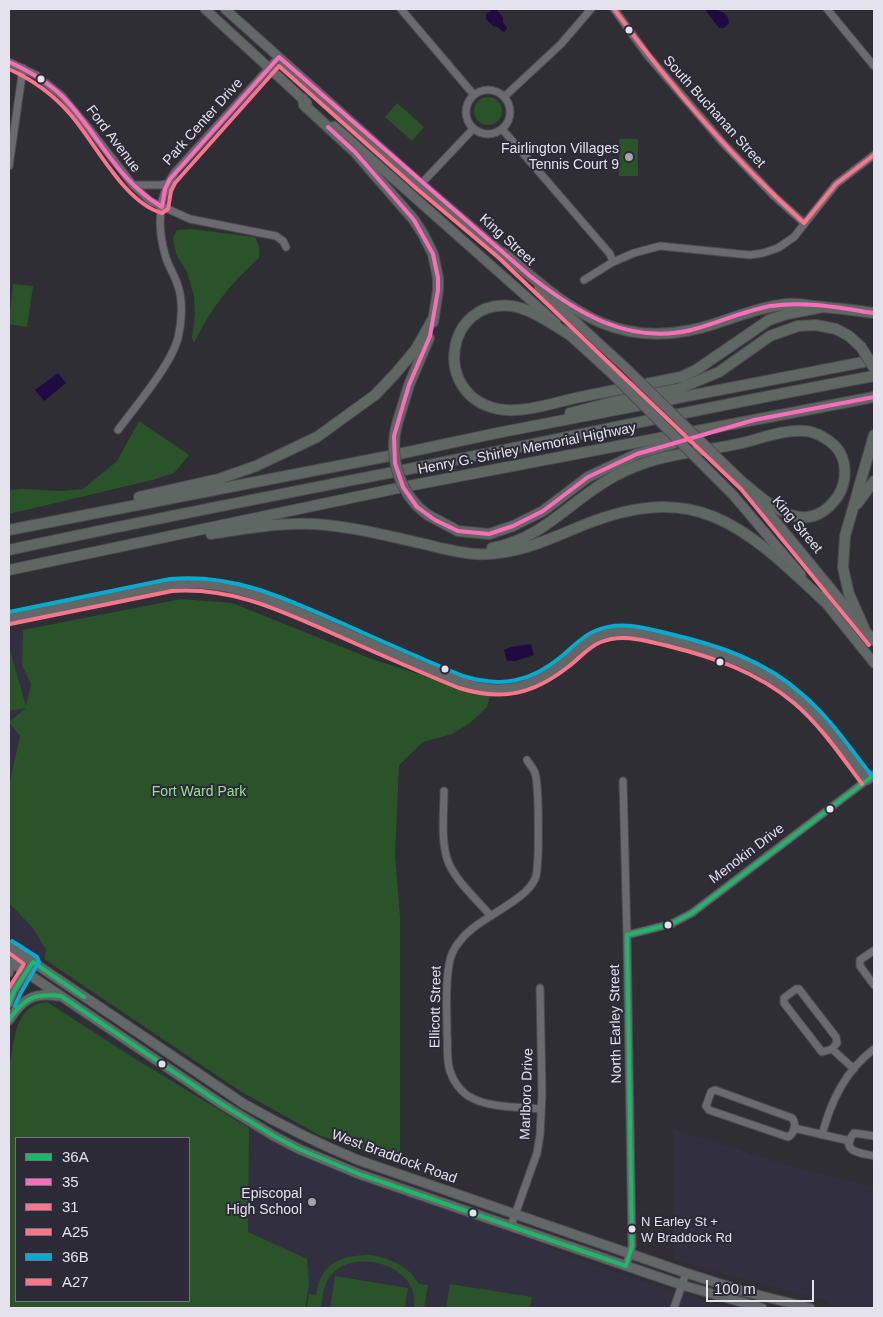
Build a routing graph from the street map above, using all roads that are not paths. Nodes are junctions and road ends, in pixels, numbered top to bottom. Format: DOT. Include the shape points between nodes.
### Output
graph roads {
  1 [pos="205,9"];
  2 [pos="225,9"];
  3 [pos="401,9"];
  4 [pos="591,9"];
  5 [pos="614,9"];
  6 [pos="827,9"];
  7 [pos="279,57"];
  8 [pos="9,62"];
  9 [pos="874,66"];
  10 [pos="23,68"];
  11 [pos="269,68"];
  12 [pos="474,94"];
  13 [pos="504,97"];
  14 [pos="303,99"];
  15 [pos="502,128"];
  16 [pos="474,129"];
  17 [pos="874,155"];
  18 [pos="9,166"];
  19 [pos="167,184"];
  20 [pos="421,184"];
  21 [pos="133,185"];
  22 [pos="162,207"];
  23 [pos="804,223"];
  24 [pos="286,247"];
  25 [pos="503,253"];
  26 [pos="613,262"];
  27 [pos="584,280"];
  28 [pos="823,307"];
  29 [pos="874,313"];
  30 [pos="434,317"];
  31 [pos="570,335"];
  32 [pos="874,360"];
  33 [pos="874,368"];
  34 [pos="874,376"];
  35 [pos="874,397"];
  36 [pos="754,420"];
  37 [pos="118,430"];
  38 [pos="497,433"];
  39 [pos="874,435"];
  40 [pos="874,481"];
  41 [pos="746,485"];
  42 [pos="853,508"];
  43 [pos="13,529"];
  44 [pos="9,550"];
  45 [pos="102,551"];
  46 [pos="456,552"];
  47 [pos="9,570"];
  48 [pos="824,600"];
  49 [pos="9,618"];
  50 [pos="864,628"];
  51 [pos="874,641"];
  52 [pos="874,663"];
  53 [pos="527,760"];
  54 [pos="871,777"];
  55 [pos="622,781"];
  56 [pos="444,791"];
  57 [pos="490,916"];
  58 [pos="627,935"];
  59 [pos="9,946"];
  60 [pos="874,952"];
  61 [pos="9,961"];
  62 [pos="33,962"];
  63 [pos="9,972"];
  64 [pos="27,973"];
  65 [pos="874,985"];
  66 [pos="540,988"];
  67 [pos="60,996"];
  68 [pos="9,1004"];
  69 [pos="9,1020"];
  70 [pos="832,1049"];
  71 [pos="874,1049"];
  72 [pos="854,1069"];
  73 [pos="541,1109"];
  74 [pos="794,1128"];
  75 [pos="822,1135"];
  76 [pos="874,1136"];
  77 [pos="850,1141"];
  78 [pos="874,1156"];
  79 [pos="515,1215"];
  80 [pos="511,1226"];
  81 [pos="630,1254"];
  82 [pos="626,1266"];
  83 [pos="686,1273"];
  84 [pos="682,1285"];
  85 [pos="674,1308"];
  86 [pos="762,1308"];
  87 [pos="810,1308"];
  1 -- 11 [label="main road, King Street"];
  2 -- 7 [label="main road, King Street"];
  3 -- 12 [label="street"];
  4 -- 13 [label="street" via="561,44"];
  5 -- 23 [label="street, South Buchanan Street" via="648,56 723,143"];
  6 -- 9 [label="street"];
  7 -- 11 [label="street, Park Center Drive"];
  7 -- 20 [label="main road, King Street"];
  8 -- 10 [label="street, Ford Avenue"];
  10 -- 18 [label="street"];
  10 -- 21 [label="street, Ford Avenue" via="43,79 62,96"];
  11 -- 14 [label="main road, King Street"];
  11 -- 19 [label="street, Park Center Drive"];
  12 -- 13 [label="street" via="489,90"];
  12 -- 16 [label="street" via="466,112"];
  13 -- 15 [label="street" via="510,114"];
  14 -- 30 [label="highway" via="304,105 355,152 423,234 433,254 438,278"];
  14 -- 31 [label="main road, King Street"];
  15 -- 16 [label="street" via="488,134"];
  15 -- 26 [label="street" via="610,254"];
  16 -- 20 [label="street"];
  17 -- 23 [label="street" via="836,184"];
  19 -- 21 [label="street"];
  19 -- 22 [label="street, Park Center Drive"];
  20 -- 25 [label="main road, King Street"];
  21 -- 22 [label="street, Ford Avenue"];
  22 -- 24 [label="street, Ford Avenue" via="200,222 276,236"];
  22 -- 37 [label="street, Park Center Drive" via="162,241 180,296 178,340 168,361"];
  23 -- 26 [label="street" via="794,237 763,253 733,255 660,246"];
  25 -- 28 [label="highway" via="556,296 582,312 609,326 637,332 682,332 758,309 789,304"];
  25 -- 41 [label="main road, King Street, bridge"];
  26 -- 27 [label="street"];
  28 -- 29 [label="highway"];
  28 -- 31 [label="highway" via="770,320 681,377 529,408 510,410 488,406 467,392 456,374 453,358 457,340 470,318 484,309 521,308"];
  30 -- 36 [label="highway, bridge" via="394,436 395,463 403,487 417,507 458,531 489,534 513,526 543,511 588,477 637,454"];
  30 -- 43 [label="highway" via="408,360 375,395 317,438 219,479"];
  31 -- 48 [label="main road, King Street, bridge" via="733,495"];
  32 -- 38 [label="highway, Henry G. Shirley Memorial Highway"];
  33 -- 38 [label="highway, bridge" via="861,347 849,336 816,324 798,326 770,336 719,372 678,388"];
  34 -- 44 [label="highway"];
  35 -- 36 [label="highway, Henry G. Shirley Memorial Highway"];
  36 -- 45 [label="highway, Henry G. Shirley Memorial Highway" via="403,487"];
  38 -- 43 [label="highway, Henry G. Shirley Memorial Highway"];
  39 -- 42 [label="highway"];
  40 -- 42 [label="highway"];
  41 -- 46 [label="highway" via="770,506 800,517 831,506 841,491 845,470 837,448 826,438 807,431 784,432 663,456 613,477 543,528 522,539 484,550"];
  41 -- 50 [label="main road, King Street"];
  42 -- 50 [label="highway" via="843,568 849,594"];
  45 -- 46 [label="highway" via="286,524 313,524"];
  45 -- 47 [label="highway, Henry G. Shirley Memorial Highway"];
  46 -- 48 [label="highway" via="488,554 512,551 626,510 682,508 707,514 748,534"];
  48 -- 52 [label="main road, King Street"];
  49 -- 54 [label="main road" via="171,585 225,586 262,597 461,682 494,690 530,684 544,677 599,635 619,631 639,634 720,653 767,676 786,688 814,714"];
  50 -- 51 [label="main road, King Street"];
  53 -- 57 [label="street, Ellicott Street" via="535,772 537,792 536,878 528,890"];
  54 -- 58 [label="street, Menokin Drive" via="692,913 671,924"];
  55 -- 58 [label="street, North Earley Street"];
  56 -- 57 [label="street" via="448,862"];
  57 -- 73 [label="street, Ellicott Street" via="461,939 451,956 446,996 450,1071 459,1088 476,1100"];
  58 -- 81 [label="street, North Earley Street"];
  59 -- 62 [label="main road, West Braddock Road"];
  60 -- 65 [label="street" via="860,960 860,966"];
  61 -- 63 [label="main road"];
  61 -- 64 [label="main road, West Braddock Road"];
  62 -- 64 [label="street"];
  62 -- 79 [label="main road, West Braddock Road" via="244,1104 282,1126 358,1160"];
  64 -- 67 [label="main road, West Braddock Road"];
  64 -- 68 [label="street"];
  66 -- 73 [label="street, Marlboro Drive"];
  67 -- 69 [label="main road" via="31,998 18,1006"];
  67 -- 80 [label="main road, West Braddock Road" via="274,1136 358,1174"];
  70 -- 70 [label="street" via="838,1043 836,1037 802,992 796,989 784,998 784,1003 819,1049 822,1052"];
  70 -- 72 [label="street"];
  71 -- 72 [label="street"];
  72 -- 75 [label="street" via="833,1099"];
  73 -- 79 [label="street, Marlboro Drive" via="537,1153"];
  74 -- 74 [label="street" via="792,1118 714,1090 706,1106 709,1110 788,1137"];
  74 -- 75 [label="street"];
  75 -- 77 [label="street"];
  76 -- 77 [label="street" via="854,1133"];
  77 -- 78 [label="street" via="853,1152"];
  79 -- 80 [label="street, Marlboro Drive"];
  79 -- 81 [label="main road, West Braddock Road"];
  80 -- 82 [label="main road, West Braddock Road"];
  81 -- 82 [label="street, North Earley Street"];
  81 -- 83 [label="main road, West Braddock Road"];
  82 -- 84 [label="main road, West Braddock Road"];
  83 -- 84 [label="street"];
  83 -- 87 [label="main road, West Braddock Road"];
  84 -- 85 [label="street"];
  84 -- 86 [label="main road, West Braddock Road"];
}
